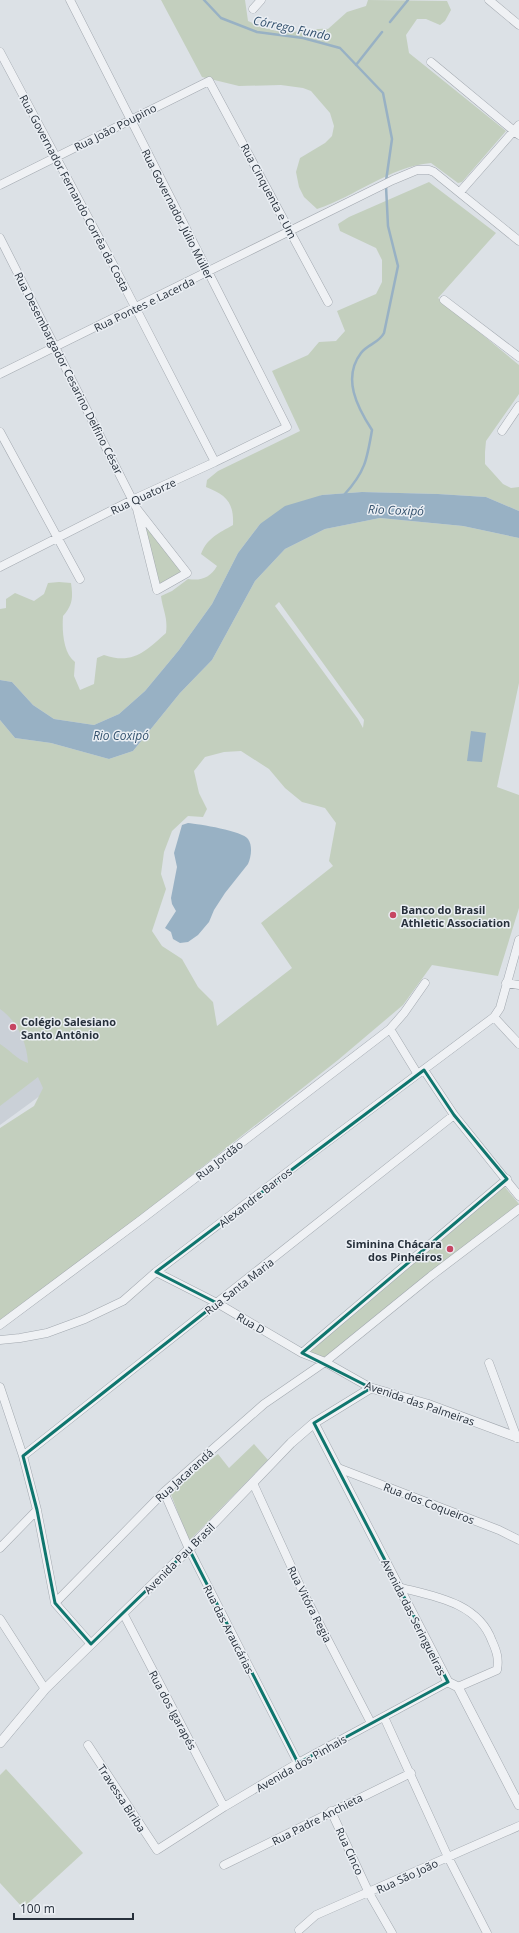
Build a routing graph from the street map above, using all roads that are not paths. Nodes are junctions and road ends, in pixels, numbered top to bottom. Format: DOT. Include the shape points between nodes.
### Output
graph roads {
  1 [pos="70,0"];
  2 [pos="261,0"];
  3 [pos="489,0"];
  4 [pos="253,9"];
  5 [pos="519,25"];
  6 [pos="0,52"];
  7 [pos="431,62"];
  8 [pos="209,81"];
  9 [pos="130,120"];
  10 [pos="517,130"];
  11 [pos="55,157"];
  12 [pos="0,185"];
  13 [pos="460,192"];
  14 [pos="290,231"];
  15 [pos="0,238"];
  16 [pos="519,241"];
  17 [pos="208,273"];
  18 [pos="444,300"];
  19 [pos="328,302"];
  20 [pos="135,307"];
  21 [pos="57,347"];
  22 [pos="519,356"];
  23 [pos="0,374"];
  24 [pos="519,406"];
  25 [pos="287,427"];
  26 [pos="502,431"];
  27 [pos="0,432"];
  28 [pos="214,462"];
  29 [pos="132,500"];
  30 [pos="137,509"];
  31 [pos="57,538"];
  32 [pos="0,567"];
  33 [pos="80,579"];
  34 [pos="519,940"];
  35 [pos="425,983"];
  36 [pos="506,983"];
  37 [pos="519,985"];
  38 [pos="494,1017"];
  39 [pos="390,1029"];
  40 [pos="519,1044"];
  41 [pos="420,1071"];
  42 [pos="454,1115"];
  43 [pos="507,1179"];
  44 [pos="519,1196"];
  45 [pos="519,1209"];
  46 [pos="156,1272"];
  47 [pos="217,1303"];
  48 [pos="0,1325"];
  49 [pos="0,1340"];
  50 [pos="302,1353"];
  51 [pos="325,1362"];
  52 [pos="489,1363"];
  53 [pos="0,1387"];
  54 [pos="370,1388"];
  55 [pos="314,1423"];
  56 [pos="518,1438"];
  57 [pos="23,1456"];
  58 [pos="338,1468"];
  59 [pos="253,1483"];
  60 [pos="164,1492"];
  61 [pos="37,1510"];
  62 [pos="519,1540"];
  63 [pos="0,1548"];
  64 [pos="189,1549"];
  65 [pos="398,1587"];
  66 [pos="55,1603"];
  67 [pos="123,1613"];
  68 [pos="0,1619"];
  69 [pos="91,1644"];
  70 [pos="448,1682"];
  71 [pos="458,1687"];
  72 [pos="45,1689"];
  73 [pos="384,1717"];
  74 [pos="371,1723"];
  75 [pos="0,1743"];
  76 [pos="88,1746"];
  77 [pos="298,1763"];
  78 [pos="411,1773"];
  79 [pos="519,1805"];
  80 [pos="224,1807"];
  81 [pos="331,1811"];
  82 [pos="519,1826"];
  83 [pos="157,1850"];
  84 [pos="448,1857"];
  85 [pos="224,1865"];
  86 [pos="369,1893"];
  87 [pos="299,1930"];
  88 [pos="392,1933"];
  89 [pos="487,1933"];
  1 -- 9 [label="street, Rua Governador Júlio Müller"];
  2 -- 4 [label="street"];
  3 -- 5 [label="street"];
  6 -- 11 [label="street, Rua Governador Fernando Corrêa da Costa"];
  7 -- 10 [label="street"];
  8 -- 9 [label="street, Rua João Poupino"];
  8 -- 14 [label="street, Rua Cinquenta e Um"];
  9 -- 11 [label="street, Rua João Poupino"];
  9 -- 17 [label="street, Rua Governador Júlio Müller"];
  10 -- 13 [label="street"];
  11 -- 12 [label="street, Rua João Poupino"];
  11 -- 20 [label="street, Rua Governador Fernando Corrêa da Costa"];
  13 -- 14 [label="street, Rua Pontes e Lacerda" via="434,172 417,170"];
  13 -- 16 [label="street"];
  14 -- 17 [label="street, Rua Pontes e Lacerda"];
  14 -- 19 [label="street, Rua Cinquenta e Um"];
  15 -- 21 [label="street, Rua Desembargador Cesarino Delfino César"];
  17 -- 20 [label="street, Rua Pontes e Lacerda"];
  17 -- 25 [label="street, Rua Governador Júlio Müller"];
  18 -- 22 [label="street"];
  20 -- 21 [label="street, Rua Pontes e Lacerda"];
  20 -- 28 [label="street, Rua Governador Fernando Corrêa da Costa"];
  21 -- 23 [label="street, Rua Pontes e Lacerda"];
  21 -- 29 [label="street, Rua Desembargador Cesarino Delfino César"];
  24 -- 26 [label="street"];
  25 -- 28 [label="street, Rua Quatorze"];
  27 -- 31 [label="street"];
  28 -- 29 [label="street, Rua Quatorze"];
  29 -- 30 [label="street, Rua Desembargador Cesarino Delfino César"];
  29 -- 31 [label="street, Rua Quatorze"];
  30 -- 30 [label="street, Rua Desembargador Cesarino Delfino César" via="187,574 157,590 150,560"];
  31 -- 32 [label="street, Rua Quatorze"];
  31 -- 33 [label="street"];
  34 -- 36 [label="street"];
  35 -- 39 [label="street, Rua Jordão"];
  36 -- 37 [label="street"];
  36 -- 38 [label="street" via="500,1008"];
  38 -- 40 [label="street"];
  38 -- 41 [label="street, Alexandre Barros"];
  39 -- 41 [label="street"];
  39 -- 48 [label="street, Rua Jordão"];
  41 -- 42 [label="street"];
  41 -- 46 [label="street, Alexandre Barros"];
  42 -- 43 [label="street"];
  42 -- 47 [label="street, Rua Santa Maria"];
  43 -- 44 [label="street"];
  43 -- 50 [label="street"];
  45 -- 51 [label="street, Rua Jacarandá"];
  46 -- 47 [label="street, Rua D"];
  46 -- 49 [label="street, Alexandre Barros" via="123,1301 84,1319 48,1333"];
  47 -- 50 [label="street, Rua D"];
  47 -- 57 [label="street, Rua Santa Maria"];
  50 -- 51 [label="street, Rua D"];
  51 -- 54 [label="street, Avenida das Palmeiras"];
  51 -- 60 [label="street, Rua Jacarandá" via="264,1404"];
  52 -- 56 [label="street"];
  53 -- 57 [label="street"];
  54 -- 55 [label="street, Avenida Pau Brasil"];
  54 -- 56 [label="street, Avenida das Palmeiras" via="427,1404"];
  55 -- 58 [label="street, Avenida das Seringueiras"];
  55 -- 59 [label="street, Avenida Pau Brasil"];
  57 -- 61 [label="street"];
  58 -- 62 [label="street, Rua dos Coqueiros"];
  58 -- 65 [label="street, Avenida das Seringueiras"];
  59 -- 64 [label="street, Avenida Pau Brasil"];
  59 -- 74 [label="street, Rua Vitóra Regia" via="302,1590"];
  60 -- 64 [label="street, Rua das Araucárias"];
  60 -- 66 [label="street, Rua Jacarandá"];
  61 -- 63 [label="street"];
  61 -- 66 [label="street"];
  64 -- 67 [label="street, Avenida Pau Brasil"];
  64 -- 77 [label="street, Rua das Araucárias"];
  65 -- 70 [label="street, Avenida das Seringueiras"];
  65 -- 71 [label="street" via="463,1607 478,1618 490,1633 499,1659 497,1670"];
  66 -- 69 [label="street"];
  67 -- 69 [label="street, Avenida Pau Brasil"];
  67 -- 80 [label="street, Rua dos Igarapés"];
  68 -- 72 [label="street"];
  69 -- 72 [label="street, Avenida Pau Brasil"];
  70 -- 71 [label="street, Avenida das Seringueiras"];
  70 -- 73 [label="street, Avenida dos Pinhais"];
  71 -- 79 [label="street"];
  72 -- 75 [label="street, Avenida Pau Brasil"];
  73 -- 74 [label="street, Avenida dos Pinhais"];
  73 -- 78 [label="street"];
  74 -- 77 [label="street, Avenida dos Pinhais"];
  76 -- 83 [label="street, Travessa Biriba"];
  77 -- 80 [label="street, Avenida dos Pinhais"];
  78 -- 81 [label="street, Rua Padre Anchieta"];
  78 -- 84 [label="street"];
  80 -- 83 [label="street, Avenida dos Pinhais"];
  81 -- 85 [label="street, Rua Padre Anchieta"];
  81 -- 86 [label="street, Rua Cinco"];
  82 -- 84 [label="street, Rua São João"];
  84 -- 86 [label="street, Rua São João"];
  84 -- 89 [label="street"];
  86 -- 87 [label="street, Rua São João" via="316,1915"];
  86 -- 88 [label="street, Rua Cinco"];
}
